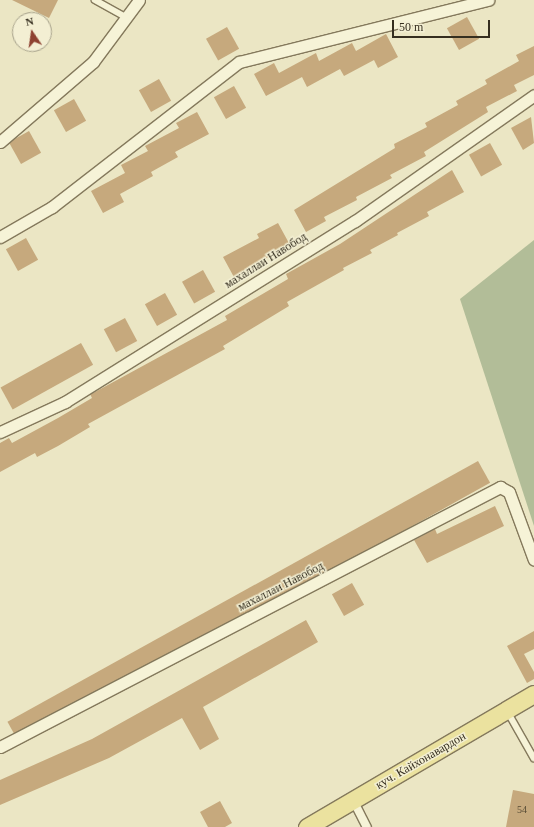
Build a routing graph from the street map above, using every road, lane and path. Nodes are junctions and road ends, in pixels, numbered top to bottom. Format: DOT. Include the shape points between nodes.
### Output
graph roads {
  1 [pos="95,0"];
  2 [pos="139,0"];
  3 [pos="488,0"];
  4 [pos="126,17"];
  5 [pos="534,95"];
  6 [pos="0,142"];
  7 [pos="0,237"];
  8 [pos="0,432"];
  9 [pos="534,560"];
  10 [pos="534,694"];
  11 [pos="507,710"];
  12 [pos="0,747"];
  13 [pos="534,758"];
  14 [pos="353,800"];
  15 [pos="307,827"];
  16 [pos="367,827"];
  1 -- 4 [label="lane"];
  2 -- 4 [label="street"];
  3 -- 7 [label="street" via="239,62 52,207"];
  4 -- 6 [label="street" via="93,62"];
  5 -- 8 [label="street, махаллаи Навобод" via="355,221 66,402"];
  9 -- 12 [label="street, махаллаи Навобод" via="509,492 500,487"];
  10 -- 11 [label="main road, куч. Кайхонавардон"];
  11 -- 13 [label="lane"];
  11 -- 14 [label="main road, куч. Кайхонавардон"];
  14 -- 15 [label="main road, куч. Кайхонавардон"];
  14 -- 16 [label="street"];
}
